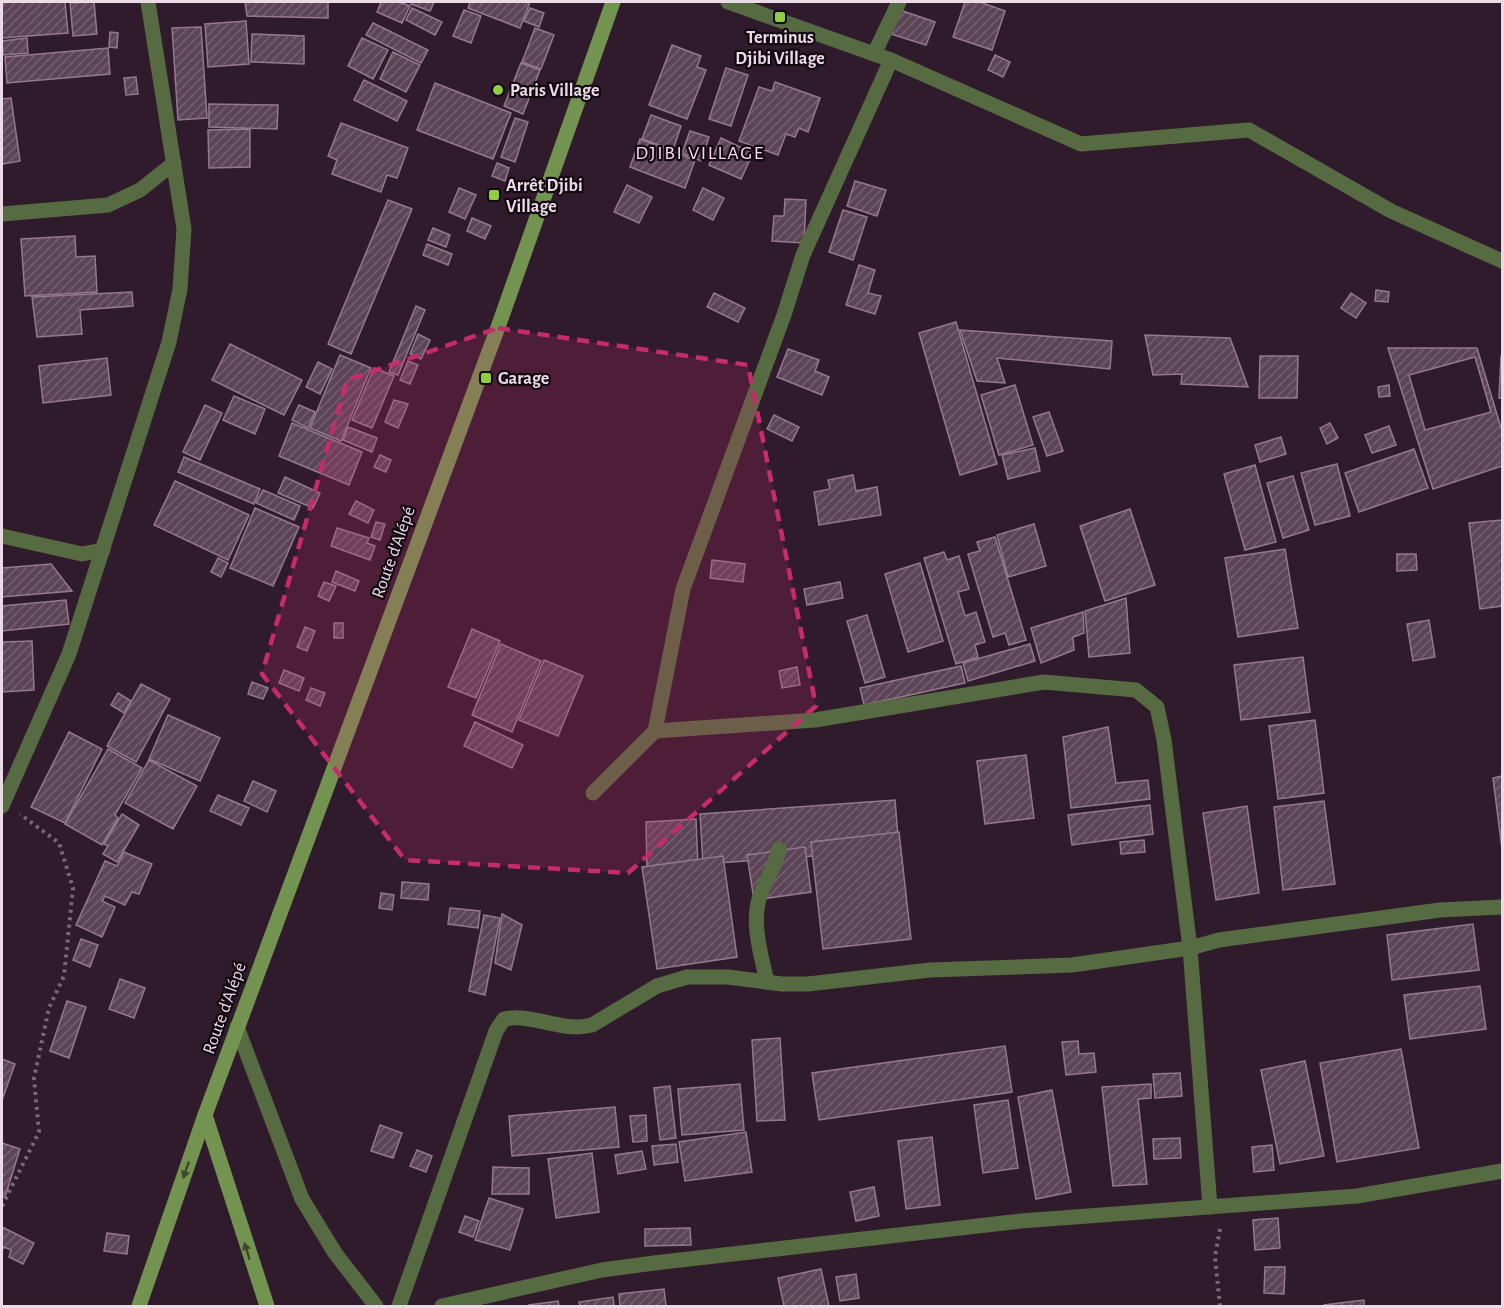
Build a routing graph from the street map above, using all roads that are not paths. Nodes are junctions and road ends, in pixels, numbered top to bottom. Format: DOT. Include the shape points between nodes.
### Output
graph roads {
  1 [pos="148,2"];
  2 [pos="613,2"];
  3 [pos="728,2"];
  4 [pos="899,2"];
  5 [pos="874,54"];
  6 [pos="891,60"];
  7 [pos="174,163"];
  8 [pos="2,214"];
  9 [pos="1503,261"];
  10 [pos="2,536"];
  11 [pos="103,550"];
  12 [pos="656,731"];
  13 [pos="593,793"];
  14 [pos="3,804"];
  15 [pos="779,849"];
  16 [pos="1503,907"];
  17 [pos="1190,948"];
  18 [pos="767,982"];
  19 [pos="237,1027"];
  20 [pos="205,1115"];
  21 [pos="1503,1171"];
  22 [pos="1210,1207"];
  23 [pos="139,1306"];
  24 [pos="267,1306"];
  25 [pos="376,1306"];
  26 [pos="399,1306"];
  27 [pos="442,1306"];
  1 -- 7 [label="street"];
  2 -- 19 [label="main road, Route d'Alépé" via="493,341"];
  3 -- 5 [label="street"];
  4 -- 5 [label="street"];
  5 -- 6 [label="street"];
  6 -- 9 [label="street" via="1081,144 1249,130 1391,211"];
  6 -- 12 [label="street" via="803,255 683,589"];
  7 -- 8 [label="street" via="140,190 108,205"];
  7 -- 11 [label="street" via="184,229 180,289 169,342"];
  10 -- 11 [label="street" via="82,554"];
  11 -- 14 [label="street" via="69,654"];
  12 -- 13 [label="street"];
  12 -- 17 [label="street" via="815,720 1044,682 1136,690 1157,707 1164,740"];
  15 -- 18 [label="street" via="756,909"];
  16 -- 17 [label="street" via="1440,910 1219,940"];
  17 -- 18 [label="street" via="1072,965 930,970 808,984"];
  17 -- 22 [label="street"];
  18 -- 26 [label="street" via="687,977 657,986 581,1028 522,1018 504,1019 496,1031"];
  19 -- 20 [label="main road, Route d'Alépé"];
  19 -- 25 [label="street" via="302,1200 335,1253"];
  20 -- 23 [label="main road, Route d'Alépé, one-way"];
  24 -- 20 [label="main road, one-way"];
  21 -- 22 [label="street" via="1357,1196"];
  22 -- 27 [label="street" via="1021,1221 654,1263 602,1270"];
}
